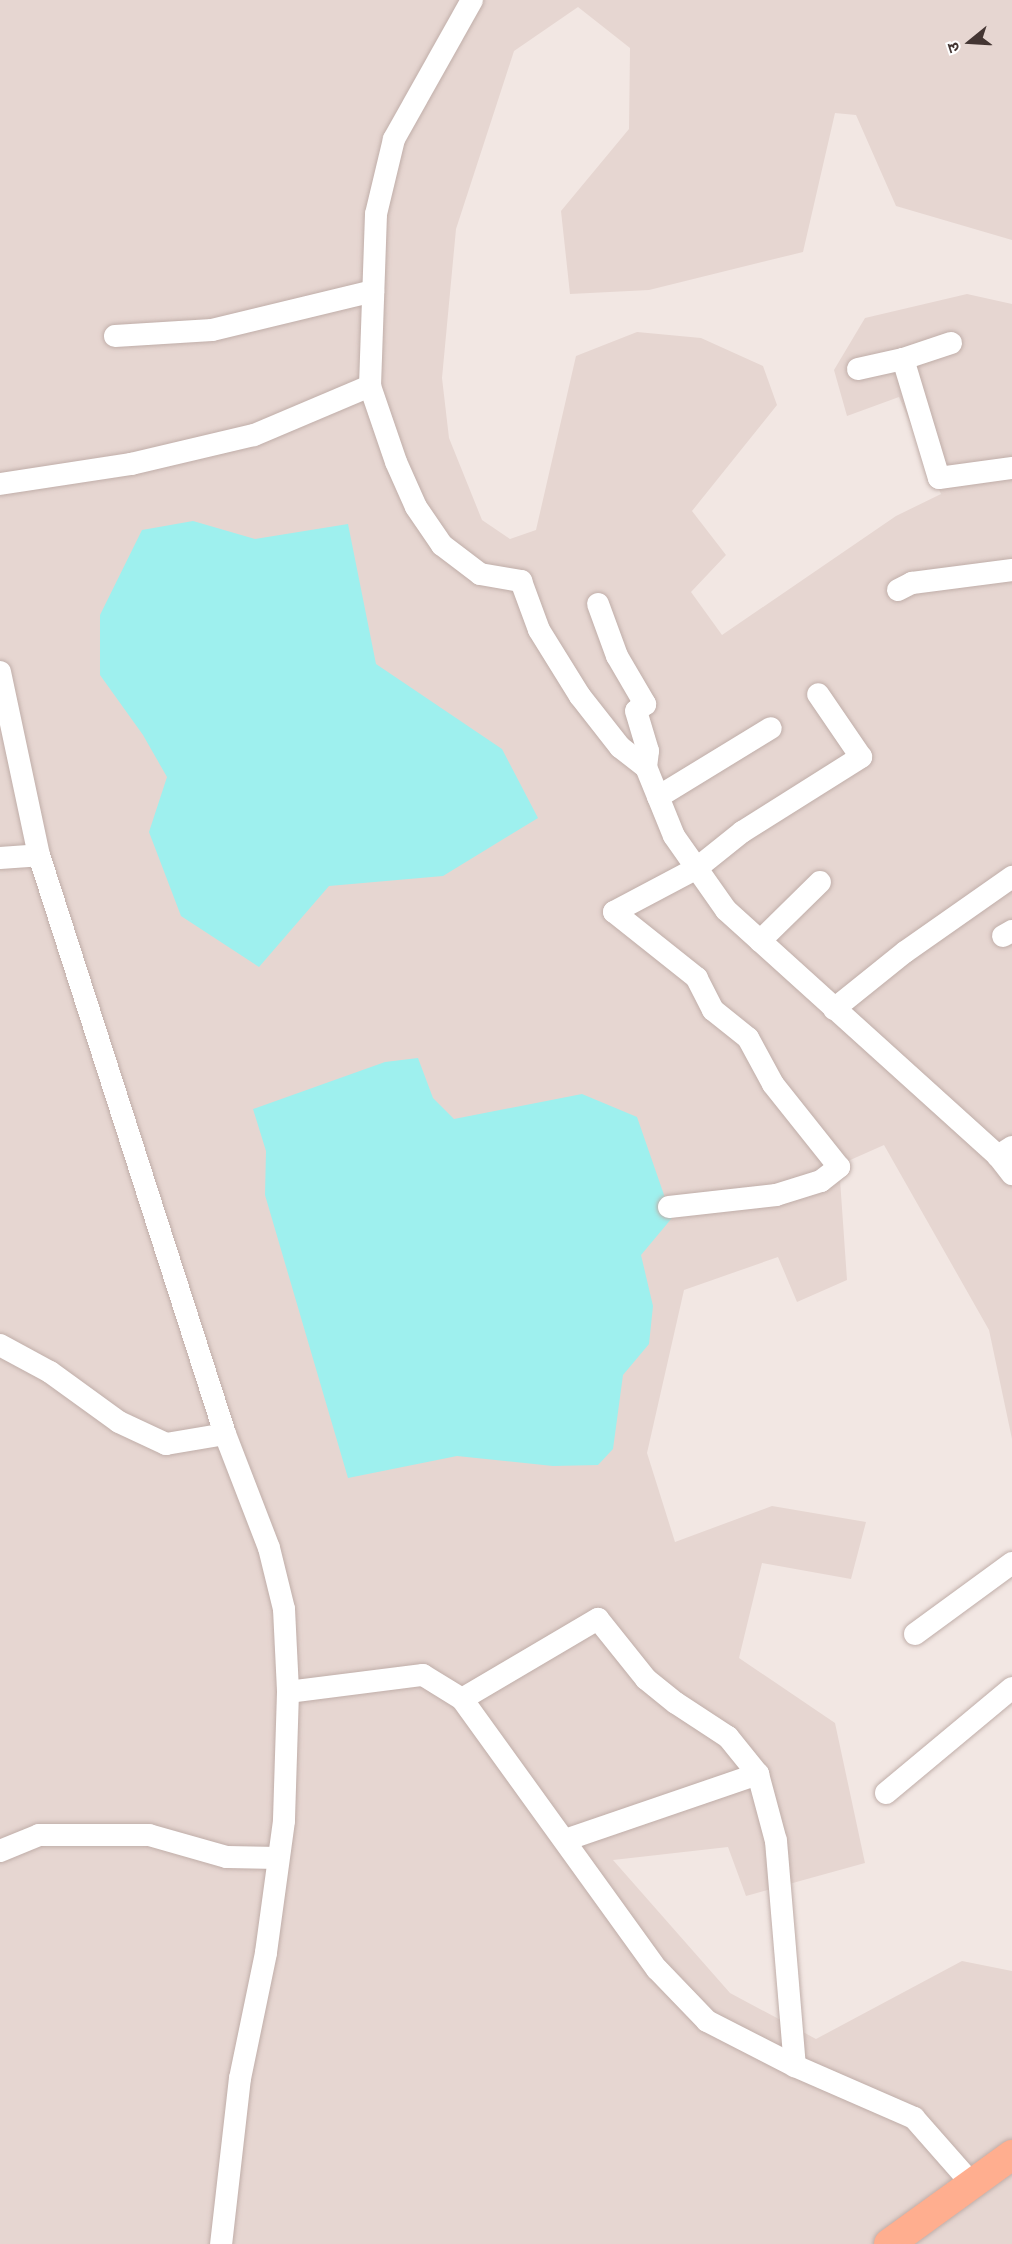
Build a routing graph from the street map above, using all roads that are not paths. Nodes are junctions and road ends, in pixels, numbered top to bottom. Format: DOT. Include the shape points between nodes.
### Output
graph roads {
  1 [pos="471,0"];
  2 [pos="373,291"];
  3 [pos="115,336"];
  4 [pos="951,343"];
  5 [pos="903,359"];
  6 [pos="858,369"];
  7 [pos="370,386"];
  8 [pos="1012,468"];
  9 [pos="0,484"];
  10 [pos="1012,570"];
  11 [pos="898,590"];
  12 [pos="598,604"];
  13 [pos="0,672"];
  14 [pos="818,694"];
  15 [pos="771,728"];
  16 [pos="646,767"];
  17 [pos="658,797"];
  18 [pos="39,855"];
  19 [pos="0,858"];
  20 [pos="697,868"];
  21 [pos="1012,878"];
  22 [pos="820,882"];
  23 [pos="760,941"];
  24 [pos="834,1009"];
  25 [pos="1005,1151"];
  26 [pos="1012,1174"];
  27 [pos="669,1208"];
  28 [pos="0,1345"];
  29 [pos="225,1434"];
  30 [pos="1012,1563"];
  31 [pos="915,1634"];
  32 [pos="1012,1688"];
  33 [pos="288,1692"];
  34 [pos="462,1699"];
  35 [pos="758,1774"];
  36 [pos="886,1793"];
  37 [pos="565,1840"];
  38 [pos="0,1851"];
  39 [pos="278,1858"];
  40 [pos="795,2066"];
  41 [pos="1012,2155"];
  42 [pos="972,2184"];
  43 [pos="221,2244"];
  44 [pos="889,2244"];
  1 -- 2 [label="street" via="394,139 376,214"];
  2 -- 3 [label="street" via="212,330"];
  2 -- 7 [label="street"];
  4 -- 5 [label="street"];
  5 -- 6 [label="street"];
  5 -- 8 [label="street" via="939,478"];
  7 -- 9 [label="street" via="254,435 131,464"];
  7 -- 16 [label="street" via="416,507 442,545 480,574 521,581 539,630 580,696 620,747"];
  10 -- 11 [label="street" via="912,583"];
  12 -- 16 [label="street" via="617,656 645,704 636,711 648,752"];
  13 -- 18 [label="street"];
  14 -- 20 [label="street" via="861,757 742,832"];
  15 -- 17 [label="street"];
  16 -- 17 [label="street"];
  17 -- 20 [label="street" via="674,836"];
  18 -- 19 [label="street"];
  18 -- 29 [label="street"];
  20 -- 23 [label="street" via="726,910"];
  20 -- 27 [label="street" via="614,912 697,978 713,1010 748,1038 772,1084 839,1167 821,1181 776,1195"];
  21 -- 24 [label="street" via="905,952"];
  22 -- 23 [label="street"];
  23 -- 24 [label="street"];
  24 -- 25 [label="street"];
  25 -- 26 [label="street"];
  28 -- 29 [label="street" via="50,1372 119,1422 166,1444"];
  29 -- 33 [label="street" via="269,1548 284,1609"];
  30 -- 31 [label="street"];
  32 -- 36 [label="street"];
  33 -- 34 [label="street" via="423,1675"];
  33 -- 39 [label="street" via="284,1821"];
  34 -- 35 [label="street" via="598,1619 646,1679 676,1704 728,1737"];
  34 -- 37 [label="street"];
  35 -- 37 [label="street"];
  35 -- 40 [label="street" via="776,1841"];
  37 -- 40 [label="street" via="657,1969 707,2021"];
  38 -- 39 [label="street" via="39,1835 139,1834 227,1857"];
  39 -- 43 [label="street" via="266,1953 240,2078"];
  40 -- 42 [label="street" via="914,2118"];
  41 -- 42 [label="main road"];
  42 -- 44 [label="main road"];
}
